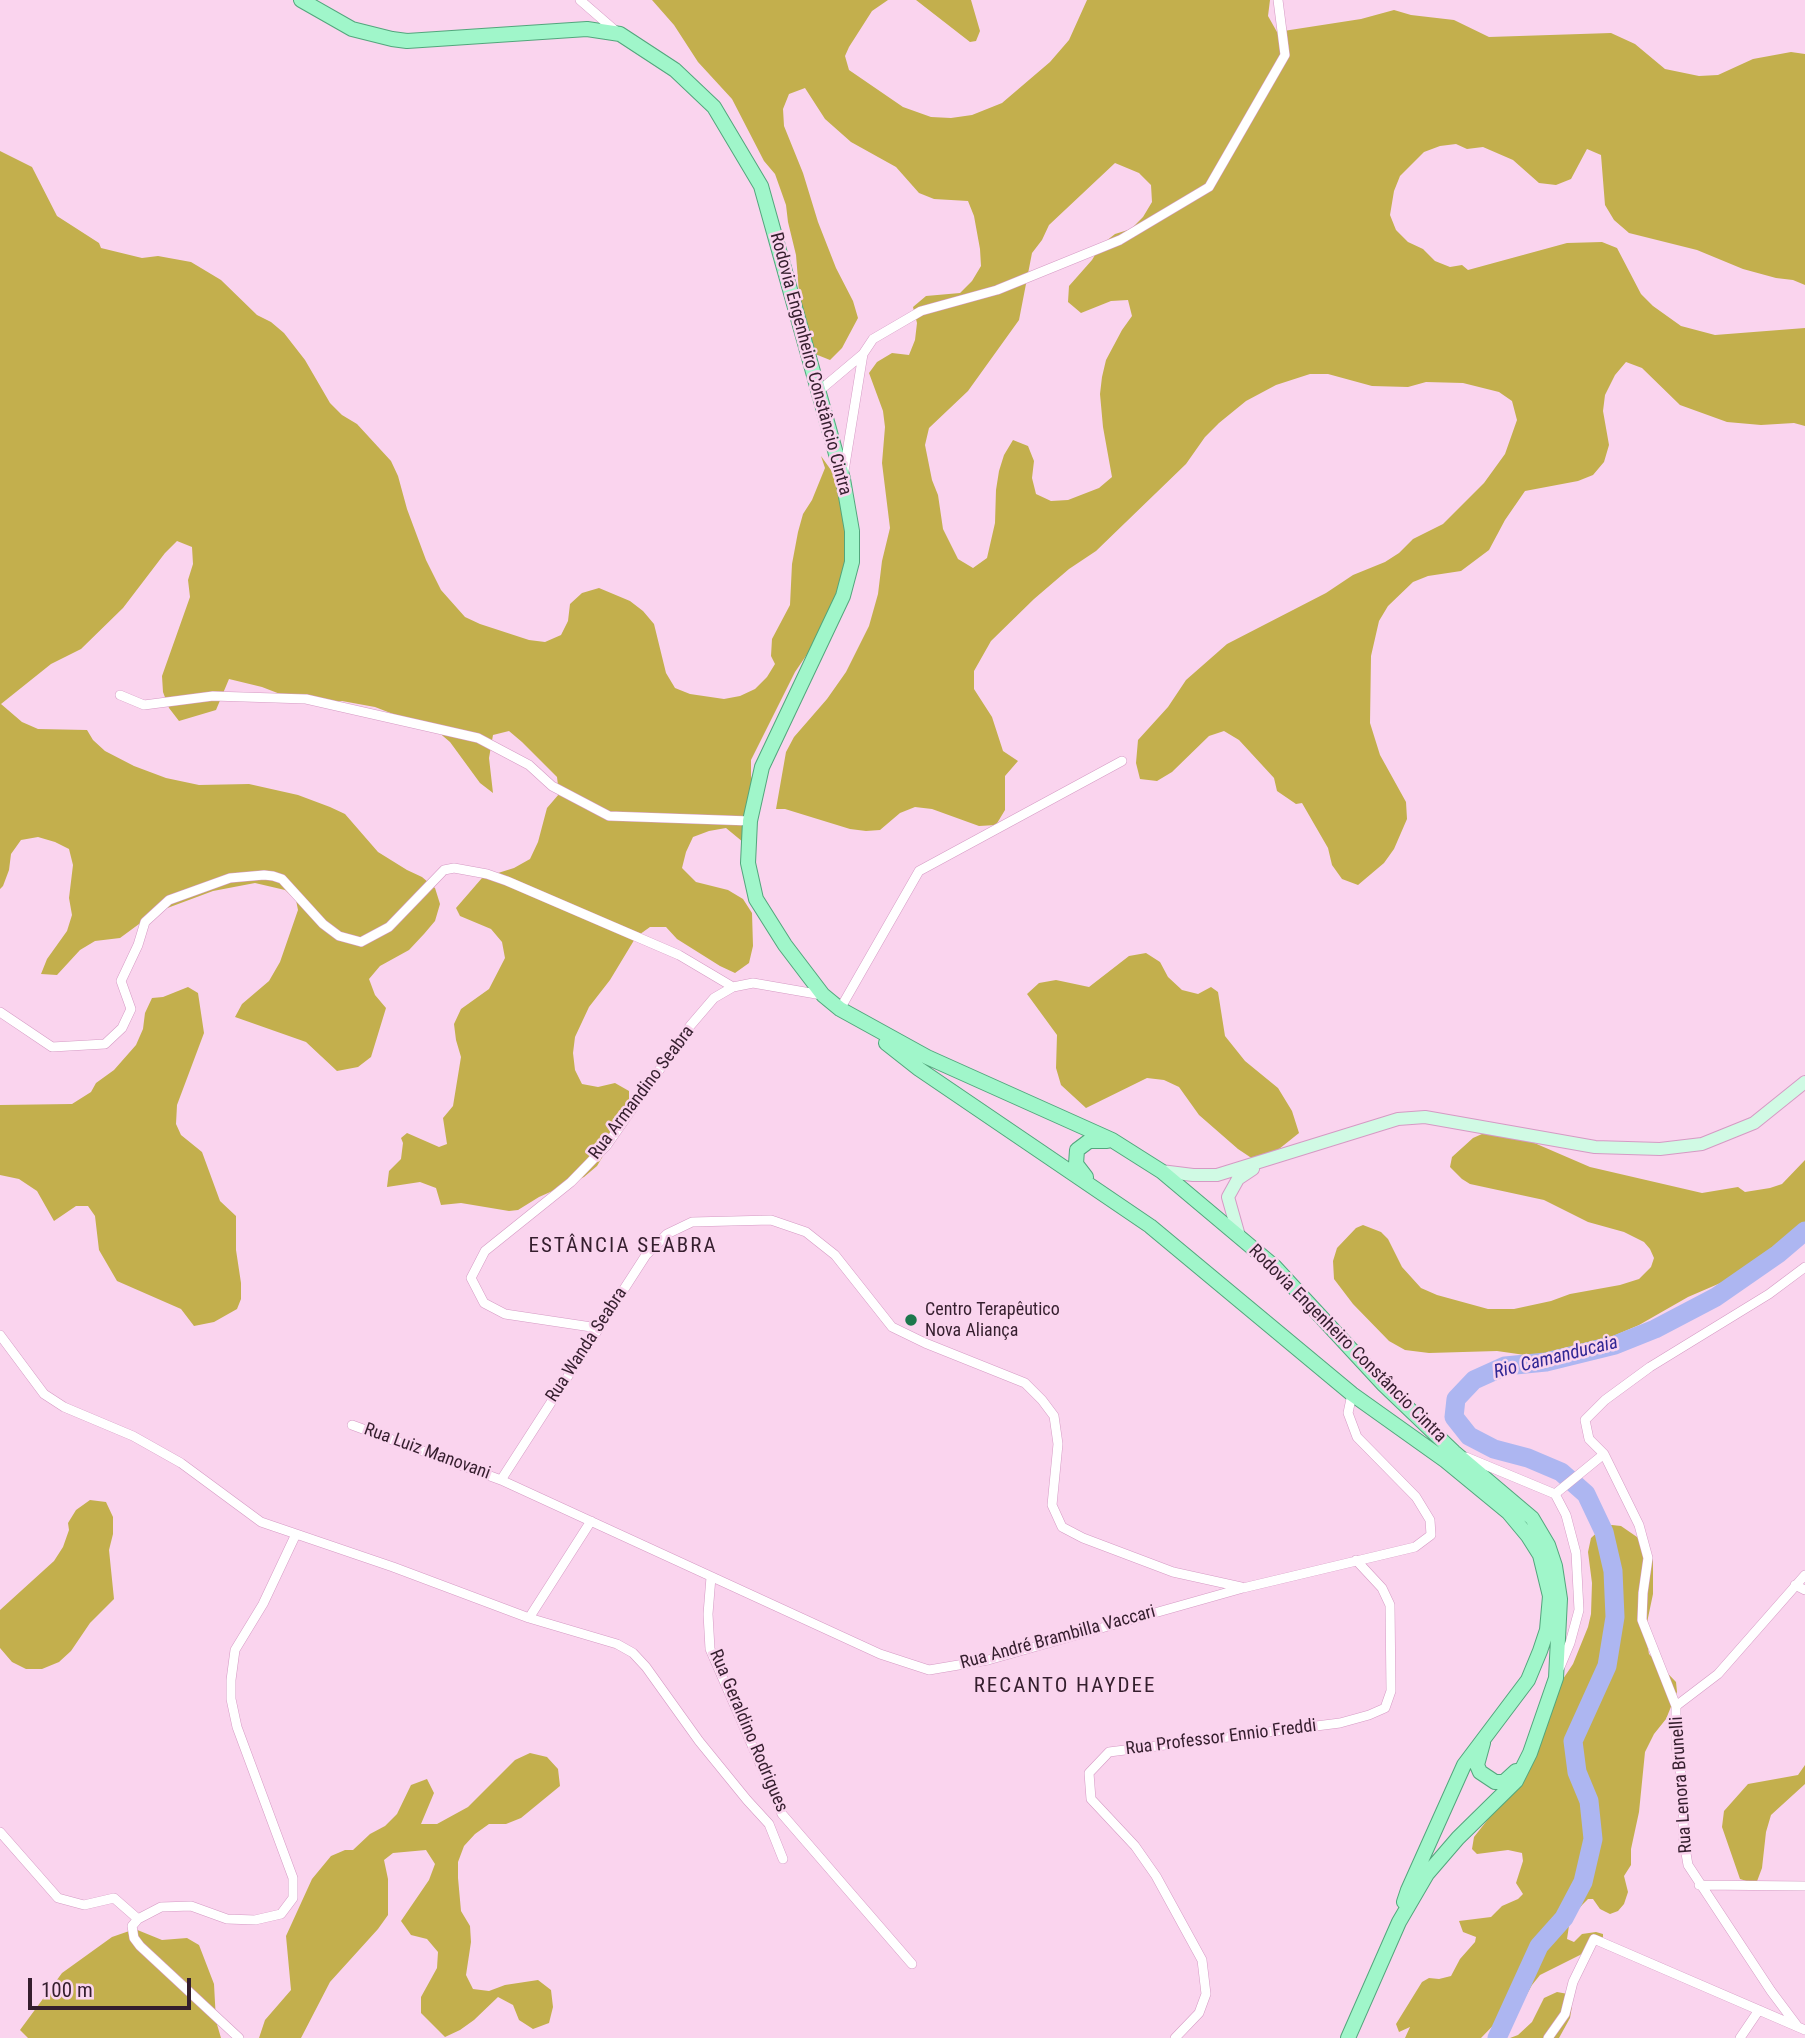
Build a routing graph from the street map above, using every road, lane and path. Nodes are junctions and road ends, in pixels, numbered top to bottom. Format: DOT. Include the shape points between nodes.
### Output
graph roads {
  1 [pos="301,0"];
  2 [pos="580,0"];
  3 [pos="1278,0"];
  4 [pos="620,34"];
  5 [pos="863,354"];
  6 [pos="819,391"];
  7 [pos="843,479"];
  8 [pos="120,695"];
  9 [pos="1122,761"];
  10 [pos="750,821"];
  11 [pos="733,987"];
  12 [pos="823,995"];
  13 [pos="840,1009"];
  14 [pos="0,1012"];
  15 [pos="861,1023"];
  16 [pos="1805,1082"];
  17 [pos="1112,1140"];
  18 [pos="1266,1161"];
  19 [pos="1161,1171"];
  20 [pos="1089,1182"];
  21 [pos="1239,1236"];
  22 [pos="1805,1267"];
  23 [pos="598,1328"];
  24 [pos="0,1335"];
  25 [pos="1352,1394"];
  26 [pos="352,1425"];
  27 [pos="1454,1452"];
  28 [pos="1604,1454"];
  29 [pos="501,1479"];
  30 [pos="1555,1494"];
  31 [pos="592,1521"];
  32 [pos="296,1534"];
  33 [pos="1356,1560"];
  34 [pos="1805,1575"];
  35 [pos="712,1577"];
  36 [pos="1795,1585"];
  37 [pos="1243,1588"];
  38 [pos="1805,1590"];
  39 [pos="529,1618"];
  40 [pos="1556,1678"];
  41 [pos="1676,1706"];
  42 [pos="1487,1732"];
  43 [pos="1530,1753"];
  44 [pos="0,1832"];
  45 [pos="783,1859"];
  46 [pos="1699,1885"];
  47 [pos="1805,1886"];
  48 [pos="138,1919"];
  49 [pos="1399,1922"];
  50 [pos="912,1964"];
  51 [pos="1759,2010"];
  52 [pos="1801,2029"];
  53 [pos="239,2038"];
  54 [pos="1175,2038"];
  55 [pos="1348,2038"];
  56 [pos="1548,2038"];
  57 [pos="1740,2038"];
  1 -- 4 [label="main road, Rodovia Engenheiro Constâncio Cintra" via="352,29 392,39 587,29"];
  2 -- 4 [label="street"];
  3 -- 5 [label="street" via="1285,55 1209,187 1120,240 996,290 921,311 873,339"];
  4 -- 6 [label="main road, Rodovia Engenheiro Constâncio Cintra" via="676,70 714,107 761,186"];
  5 -- 6 [label="street"];
  5 -- 7 [label="street"];
  6 -- 7 [label="main road, Rodovia Engenheiro Constâncio Cintra"];
  7 -- 10 [label="main road, Rodovia Engenheiro Constâncio Cintra" via="852,531 852,562 844,596 762,766"];
  8 -- 10 [label="street" via="144,705 214,696 306,699 478,738 608,816"];
  9 -- 13 [label="street" via="919,871"];
  10 -- 12 [label="main road, Rodovia Engenheiro Constâncio Cintra" via="748,863 757,900"];
  11 -- 12 [label="street" via="753,984"];
  11 -- 14 [label="street" via="679,955 507,881 454,868 444,870 389,927 361,942 331,930 282,879 273,876 239,877 169,900 145,922 121,981 131,1009 122,1028 105,1044 52,1047"];
  11 -- 23 [label="street, Rua Armandino Seabra" via="714,998 690,1026 607,1145 571,1182 485,1251 471,1278 484,1303 505,1314"];
  12 -- 13 [label="main road, Rodovia Engenheiro Constâncio Cintra"];
  13 -- 15 [label="main road, Rodovia Engenheiro Constâncio Cintra"];
  15 -- 17 [label="main road, Rodovia Engenheiro Constâncio Cintra"];
  15 -- 20 [label="main road, Rodovia Engenheiro Constâncio Cintra" via="919,1069"];
  16 -- 18 [label="main road" via="1754,1122 1702,1144 1660,1149 1595,1147 1425,1117 1398,1119"];
  17 -- 19 [label="main road, Rodovia Engenheiro Constâncio Cintra"];
  17 -- 20 [label="main road" via="1089,1141 1077,1150 1076,1164"];
  18 -- 19 [label="main road" via="1217,1175"];
  18 -- 21 [label="main road" via="1238,1179 1228,1197"];
  19 -- 21 [label="main road, Rodovia Engenheiro Constâncio Cintra"];
  20 -- 25 [label="main road, Rodovia Engenheiro Constâncio Cintra" via="1150,1226"];
  21 -- 27 [label="main road, Rodovia Engenheiro Constâncio Cintra" via="1274,1266 1384,1385"];
  22 -- 28 [label="street, Rua Lenora Brunelli" via="1605,1400 1585,1420 1589,1439"];
  23 -- 29 [label="street, Rua Wanda Seabra"];
  23 -- 37 [label="street, Rua Wanda Seabra" via="646,1255 667,1234 692,1222 771,1220 806,1232 835,1255 892,1327 1025,1383 1042,1400 1054,1416 1058,1444 1052,1505 1062,1527 1173,1572"];
  24 -- 32 [label="street" via="44,1394 181,1463 261,1522"];
  25 -- 33 [label="street, Rua André Brambilla Vaccari" via="1348,1413 1357,1437 1416,1497 1430,1520 1431,1535 1415,1547"];
  25 -- 42 [label="main road, Rodovia Engenheiro Constâncio Cintra" via="1508,1511 1540,1555 1550,1595 1547,1630 1528,1680"];
  26 -- 29 [label="street, Rua Luiz Manovani"];
  27 -- 30 [label="street"];
  27 -- 40 [label="main road, Rodovia Engenheiro Constâncio Cintra" via="1532,1518 1548,1545 1560,1599"];
  28 -- 30 [label="street"];
  28 -- 41 [label="street, Rua Lenora Brunelli" via="1639,1525 1648,1558 1642,1620"];
  29 -- 31 [label="street, Rua André Brambilla Vaccari"];
  30 -- 40 [label="street" via="1576,1553 1579,1610"];
  31 -- 35 [label="street, Rua André Brambilla Vaccari"];
  31 -- 39 [label="street"];
  32 -- 39 [label="street"];
  32 -- 48 [label="street" via="235,1650 231,1680 234,1718 293,1878 293,1898 281,1914 255,1920 227,1919 191,1906 161,1907"];
  33 -- 37 [label="street, Rua André Brambilla Vaccari"];
  33 -- 54 [label="street, Rua Professor Ennio Freddi" via="1382,1588 1390,1605 1391,1691 1385,1708 1340,1723 1110,1752 1088,1773 1091,1800 1135,1846 1156,1876 1202,1960 1206,1994 1199,2013"];
  34 -- 36 [label="street"];
  35 -- 37 [label="street, Rua André Brambilla Vaccari" via="880,1654 929,1670 988,1660"];
  35 -- 50 [label="street, Rua Geraldino Rodrigues" via="710,1649 782,1814"];
  36 -- 38 [label="street"];
  36 -- 41 [label="street" via="1718,1674"];
  39 -- 45 [label="street" via="633,1653 698,1741 769,1824"];
  40 -- 43 [label="main road, Rodovia Engenheiro Constâncio Cintra"];
  41 -- 46 [label="street, Rua Lenora Brunelli" via="1683,1836 1688,1865"];
  42 -- 43 [label="main road" via="1477,1765 1489,1780 1504,1782"];
  42 -- 49 [label="main road, Rodovia Engenheiro Constâncio Cintra" via="1464,1765 1408,1890"];
  43 -- 49 [label="main road, Rodovia Engenheiro Constâncio Cintra" via="1516,1781 1427,1874"];
  44 -- 48 [label="street" via="58,1898 84,1905 114,1898"];
  46 -- 47 [label="street"];
  46 -- 52 [label="street, Rua Lenora Brunelli"];
  48 -- 53 [label="street" via="132,1926 140,1946"];
  49 -- 55 [label="main road, Rodovia Engenheiro Constâncio Cintra"];
  51 -- 52 [label="street"];
  51 -- 56 [label="street" via="1594,1940 1573,1982 1564,2014"];
  51 -- 57 [label="street"];
}
